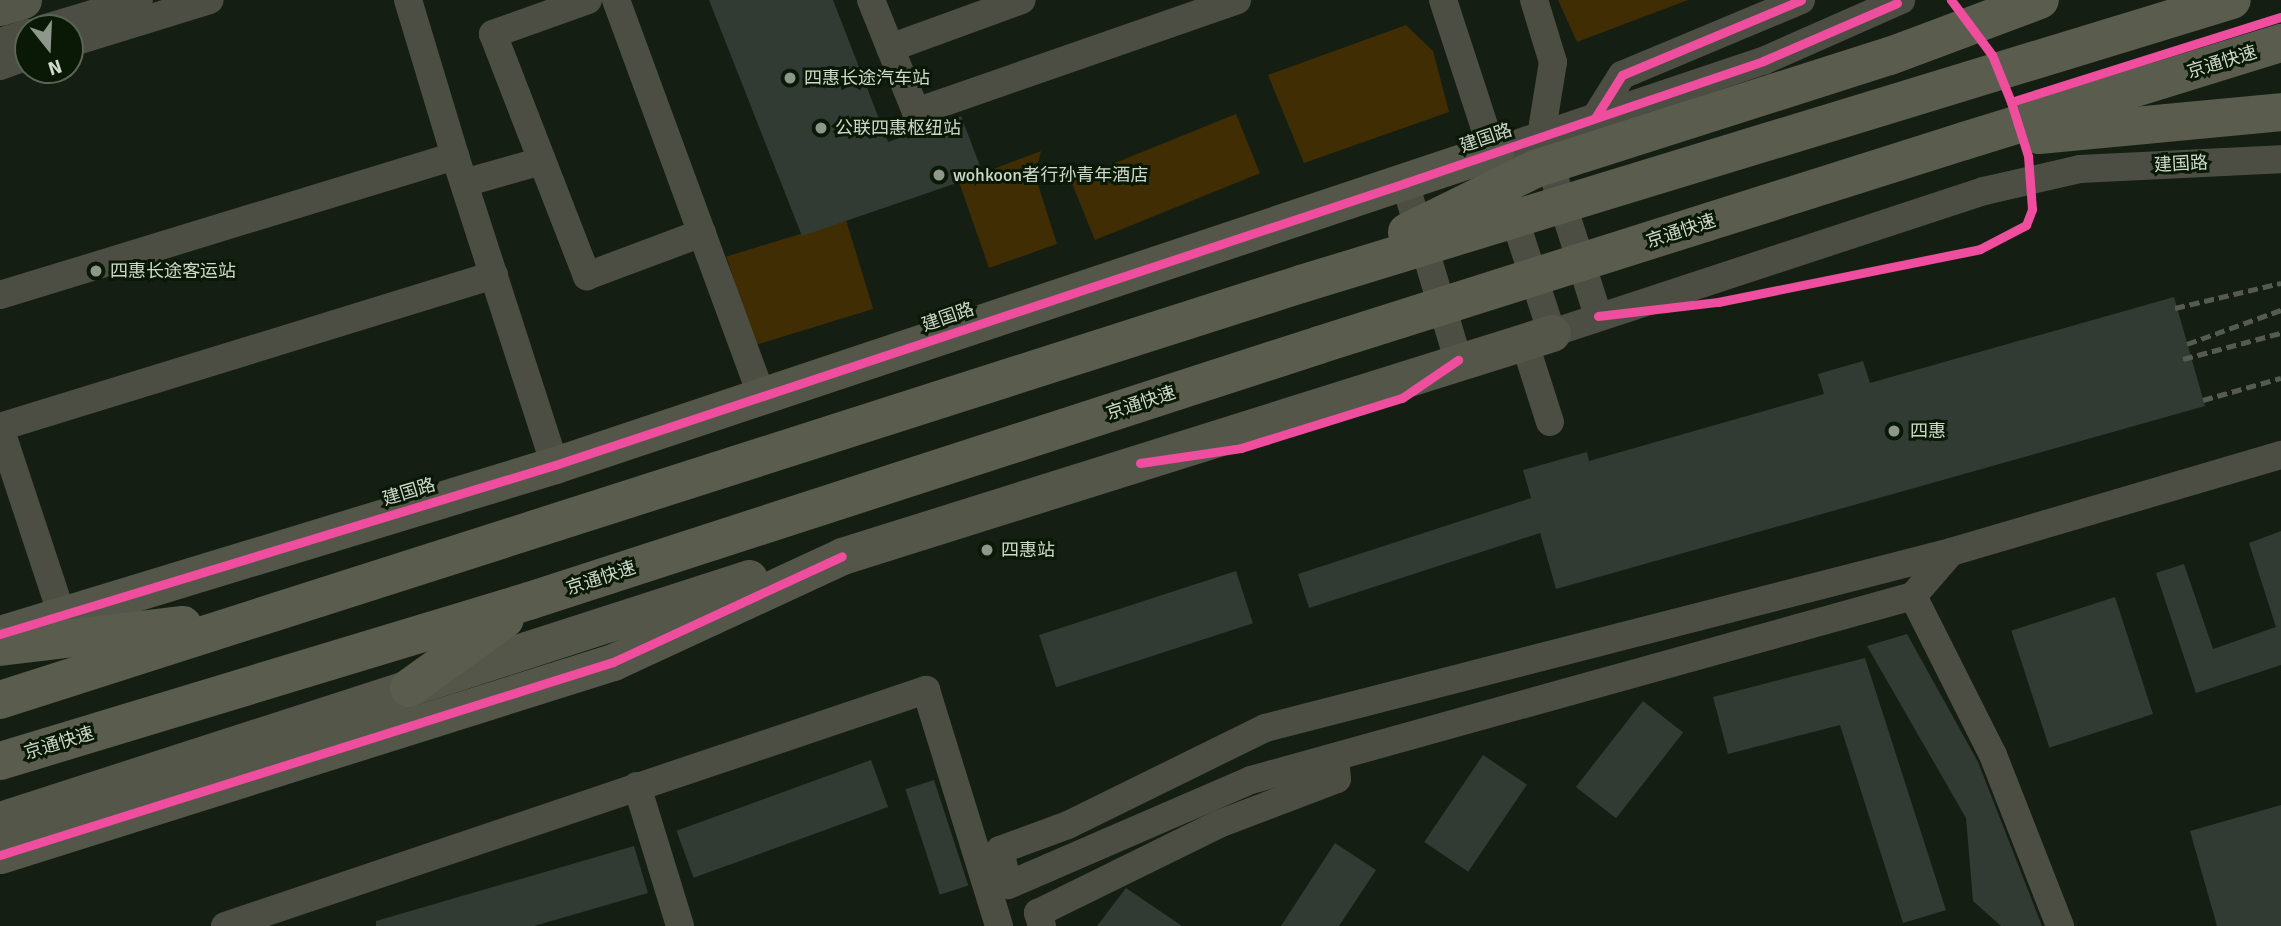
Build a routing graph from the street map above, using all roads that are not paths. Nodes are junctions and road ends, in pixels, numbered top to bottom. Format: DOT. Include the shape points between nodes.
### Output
graph roads {
  1 [pos="23,0"];
  2 [pos="139,0"];
  3 [pos="210,0"];
  4 [pos="408,0"];
  5 [pos="588,0"];
  6 [pos="617,0"];
  7 [pos="871,0"];
  8 [pos="1021,0"];
  9 [pos="1237,0"];
  10 [pos="1443,0"];
  11 [pos="1534,0"];
  12 [pos="1801,0"];
  13 [pos="1991,0"];
  14 [pos="2040,0"];
  15 [pos="2232,0"];
  16 [pos="1899,1"];
  17 [pos="0,7"];
  18 [pos="84,17"];
  19 [pos="84,39"];
  20 [pos="2281,43"];
  21 [pos="890,48"];
  22 [pos="1890,56"];
  23 [pos="2281,113"];
  24 [pos="1595,118"];
  25 [pos="1541,136"];
  26 [pos="1964,141"];
  27 [pos="1495,151"];
  28 [pos="455,156"];
  29 [pos="2281,159"];
  30 [pos="542,161"];
  31 [pos="464,183"];
  32 [pos="1405,183"];
  33 [pos="702,233"];
  34 [pos="494,275"];
  35 [pos="1301,284"];
  36 [pos="0,295"];
  37 [pos="1598,317"];
  38 [pos="1538,337"];
  39 [pos="1458,360"];
  40 [pos="762,397"];
  41 [pos="1550,422"];
  42 [pos="1,436"];
  43 [pos="2281,454"];
  44 [pos="555,464"];
  45 [pos="1951,552"];
  46 [pos="842,556"];
  47 [pos="1913,596"];
  48 [pos="529,601"];
  49 [pos="289,610"];
  50 [pos="61,612"];
  51 [pos="0,634"];
  52 [pos="0,647"];
  53 [pos="409,688"];
  54 [pos="0,700"];
  55 [pos="1335,757"];
  56 [pos="0,761"];
  57 [pos="637,786"];
  58 [pos="0,820"];
  59 [pos="0,855"];
  60 [pos="269,919"];
  61 [pos="225,926"];
  62 [pos="680,926"];
  63 [pos="999,926"];
  64 [pos="1042,926"];
  65 [pos="2060,926"];
  1 -- 17 [label="main road"];
  2 -- 18 [label="street"];
  3 -- 19 [label="street"];
  4 -- 28 [label="street"];
  5 -- 30 [label="street" via="493,34"];
  6 -- 33 [label="street"];
  7 -- 21 [label="street"];
  8 -- 21 [label="street"];
  9 -- 21 [label="street" via="916,112"];
  10 -- 27 [label="street"];
  11 -- 25 [label="street" via="1553,62"];
  12 -- 24 [label="street" via="1622,75"];
  13 -- 22 [label="highway"];
  14 -- 22 [label="highway"];
  15 -- 35 [label="highway, bridge"];
  16 -- 24 [label="street, 建国路" via="1763,61"];
  20 -- 26 [label="highway, 京通快速"];
  22 -- 35 [label="highway, bridge" via="1535,169"];
  23 -- 26 [label="highway"];
  24 -- 25 [label="street, 建国路"];
  25 -- 27 [label="street, 建国路"];
  25 -- 37 [label="street"];
  26 -- 48 [label="highway, 京通快速, bridge"];
  27 -- 32 [label="main road, 建国路"];
  27 -- 38 [label="street"];
  28 -- 31 [label="street"];
  28 -- 36 [label="street"];
  29 -- 37 [label="street, 建国路" via="2080,169 1984,191"];
  30 -- 31 [label="street"];
  30 -- 33 [label="street" via="587,276"];
  31 -- 34 [label="street"];
  32 -- 39 [label="street"];
  32 -- 40 [label="main road, 建国路"];
  33 -- 40 [label="street"];
  34 -- 42 [label="street"];
  34 -- 44 [label="street"];
  35 -- 49 [label="highway"];
  37 -- 38 [label="street"];
  38 -- 39 [label="main road"];
  38 -- 41 [label="street"];
  39 -- 46 [label="main road"];
  40 -- 44 [label="main road, 建国路"];
  42 -- 50 [label="street"];
  43 -- 45 [label="street"];
  44 -- 50 [label="main road, 建国路"];
  45 -- 47 [label="street"];
  45 -- 55 [label="street" via="1265,729 1068,825 1000,850 1009,885 1251,780"];
  46 -- 53 [label="main road" via="784,566"];
  46 -- 59 [label="main road" via="613,662"];
  47 -- 55 [label="street"];
  47 -- 65 [label="street" via="1993,755"];
  48 -- 53 [label="highway"];
  48 -- 56 [label="highway, 京通快速"];
  49 -- 52 [label="highway"];
  49 -- 54 [label="highway"];
  50 -- 51 [label="main road, 建国路"];
  53 -- 58 [label="main road"];
  55 -- 64 [label="street" via="1337,779 1219,824 1038,913"];
  57 -- 60 [label="street, bridge"];
  57 -- 62 [label="street, bridge"];
  57 -- 63 [label="street, bridge" via="926,690"];
  60 -- 61 [label="street, bridge"];
}
